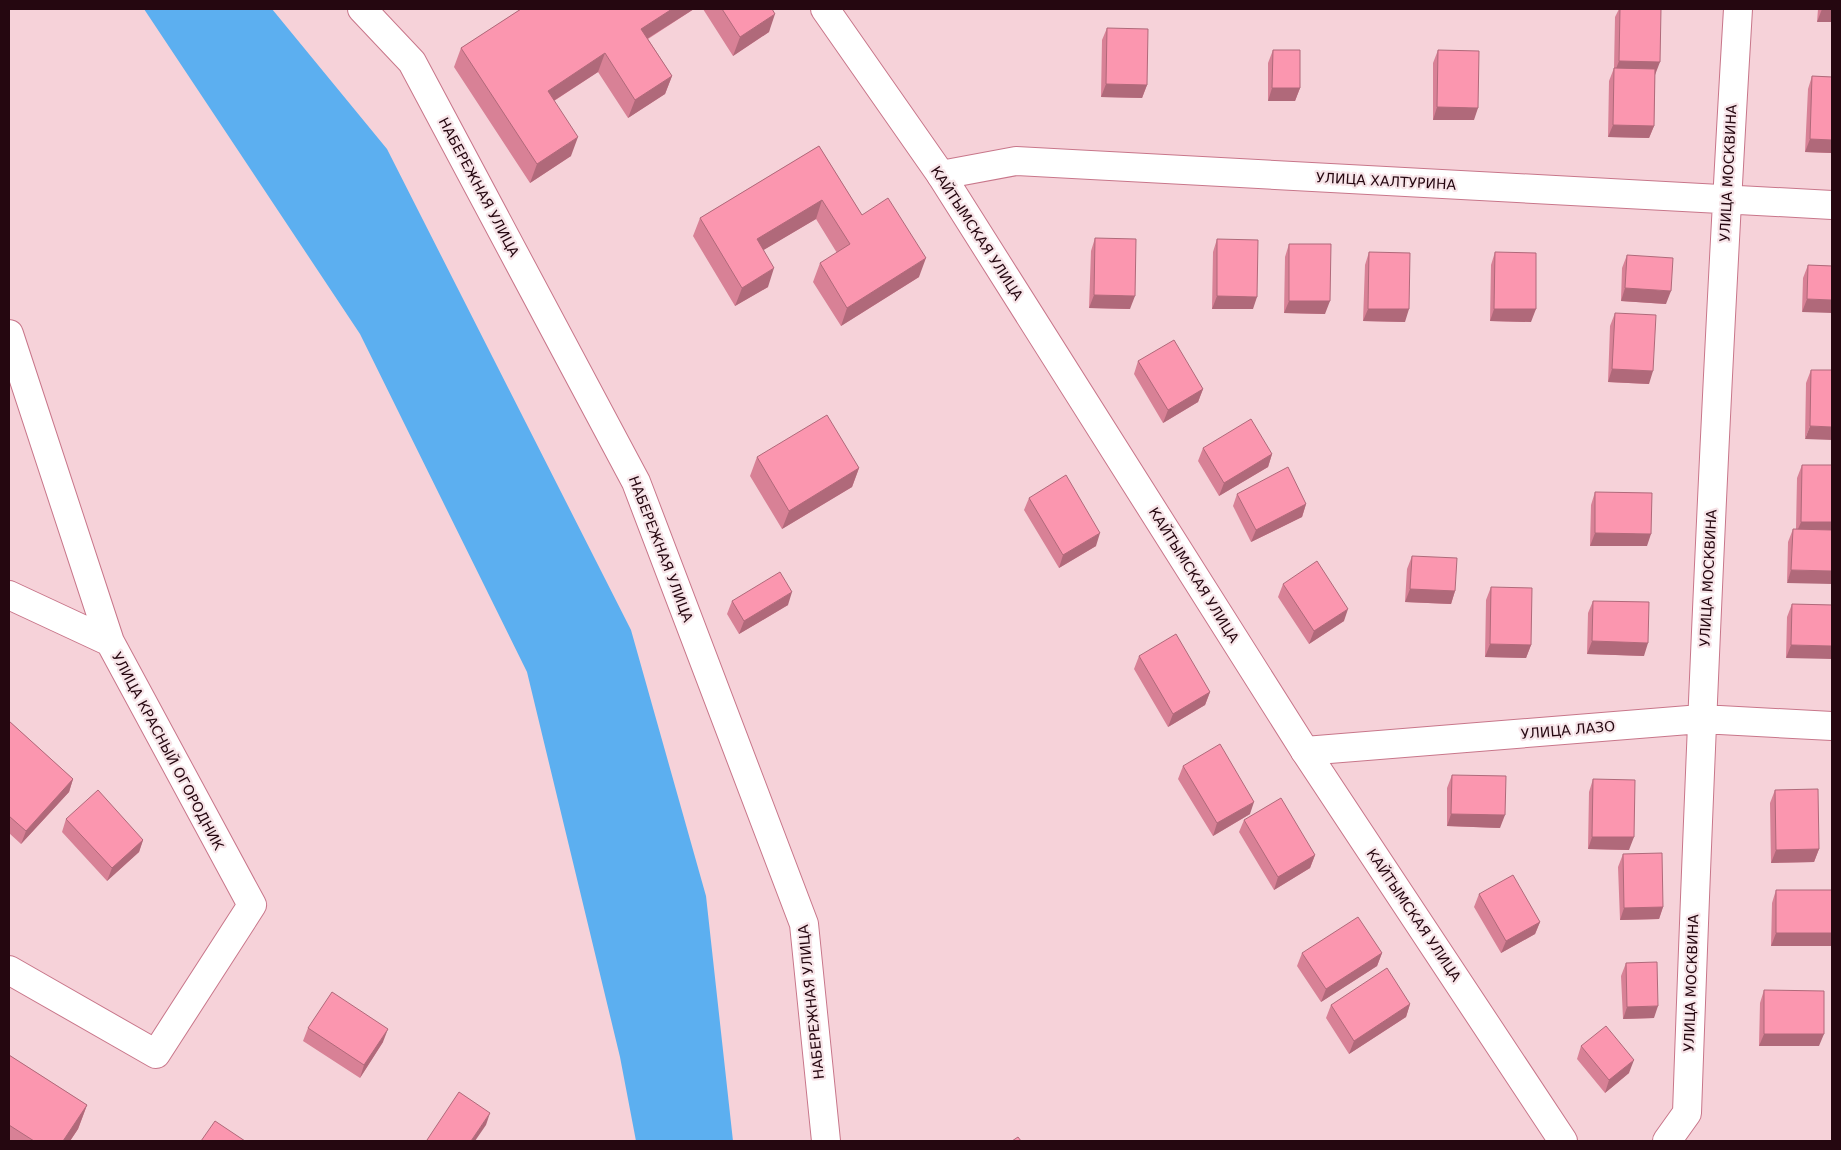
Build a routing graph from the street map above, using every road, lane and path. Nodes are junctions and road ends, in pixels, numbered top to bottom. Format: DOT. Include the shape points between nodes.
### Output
graph roads {
  1 [pos="362,9"];
  2 [pos="825,9"];
  3 [pos="1738,9"];
  4 [pos="941,175"];
  5 [pos="1727,200"];
  6 [pos="1832,205"];
  7 [pos="9,334"];
  8 [pos="9,595"];
  9 [pos="110,642"];
  10 [pos="1701,719"];
  11 [pos="1832,726"];
  12 [pos="1305,752"];
  13 [pos="9,970"];
  14 [pos="826,1141"];
  15 [pos="1563,1141"];
  16 [pos="1667,1141"];
  1 -- 14 [label="street, НАБЕРЕЖНАЯ УЛИЦА" via="412,62 636,482 804,924"];
  2 -- 4 [label="street, КАЙТЫМСКАЯ УЛИЦА"];
  3 -- 5 [label="street, УЛИЦА МОСКВИНА"];
  4 -- 5 [label="street, УЛИЦА ХАЛТУРИНА" via="1016,161"];
  4 -- 12 [label="street, КАЙТЫМСКАЯ УЛИЦА"];
  5 -- 6 [label="street, УЛИЦА ХАЛТУРИНА"];
  5 -- 10 [label="street, УЛИЦА МОСКВИНА"];
  7 -- 9 [label="street"];
  8 -- 9 [label="street, УЛИЦА КРАСНЫЙ ОГОРОДНИК"];
  9 -- 13 [label="street, УЛИЦА КРАСНЫЙ ОГОРОДНИК" via="252,905 156,1054"];
  10 -- 11 [label="street, УЛИЦА ЛАЗО"];
  10 -- 12 [label="street, УЛИЦА ЛАЗО"];
  10 -- 16 [label="street, УЛИЦА МОСКВИНА" via="1687,1113"];
  12 -- 15 [label="street, КАЙТЫМСКАЯ УЛИЦА"];
}
